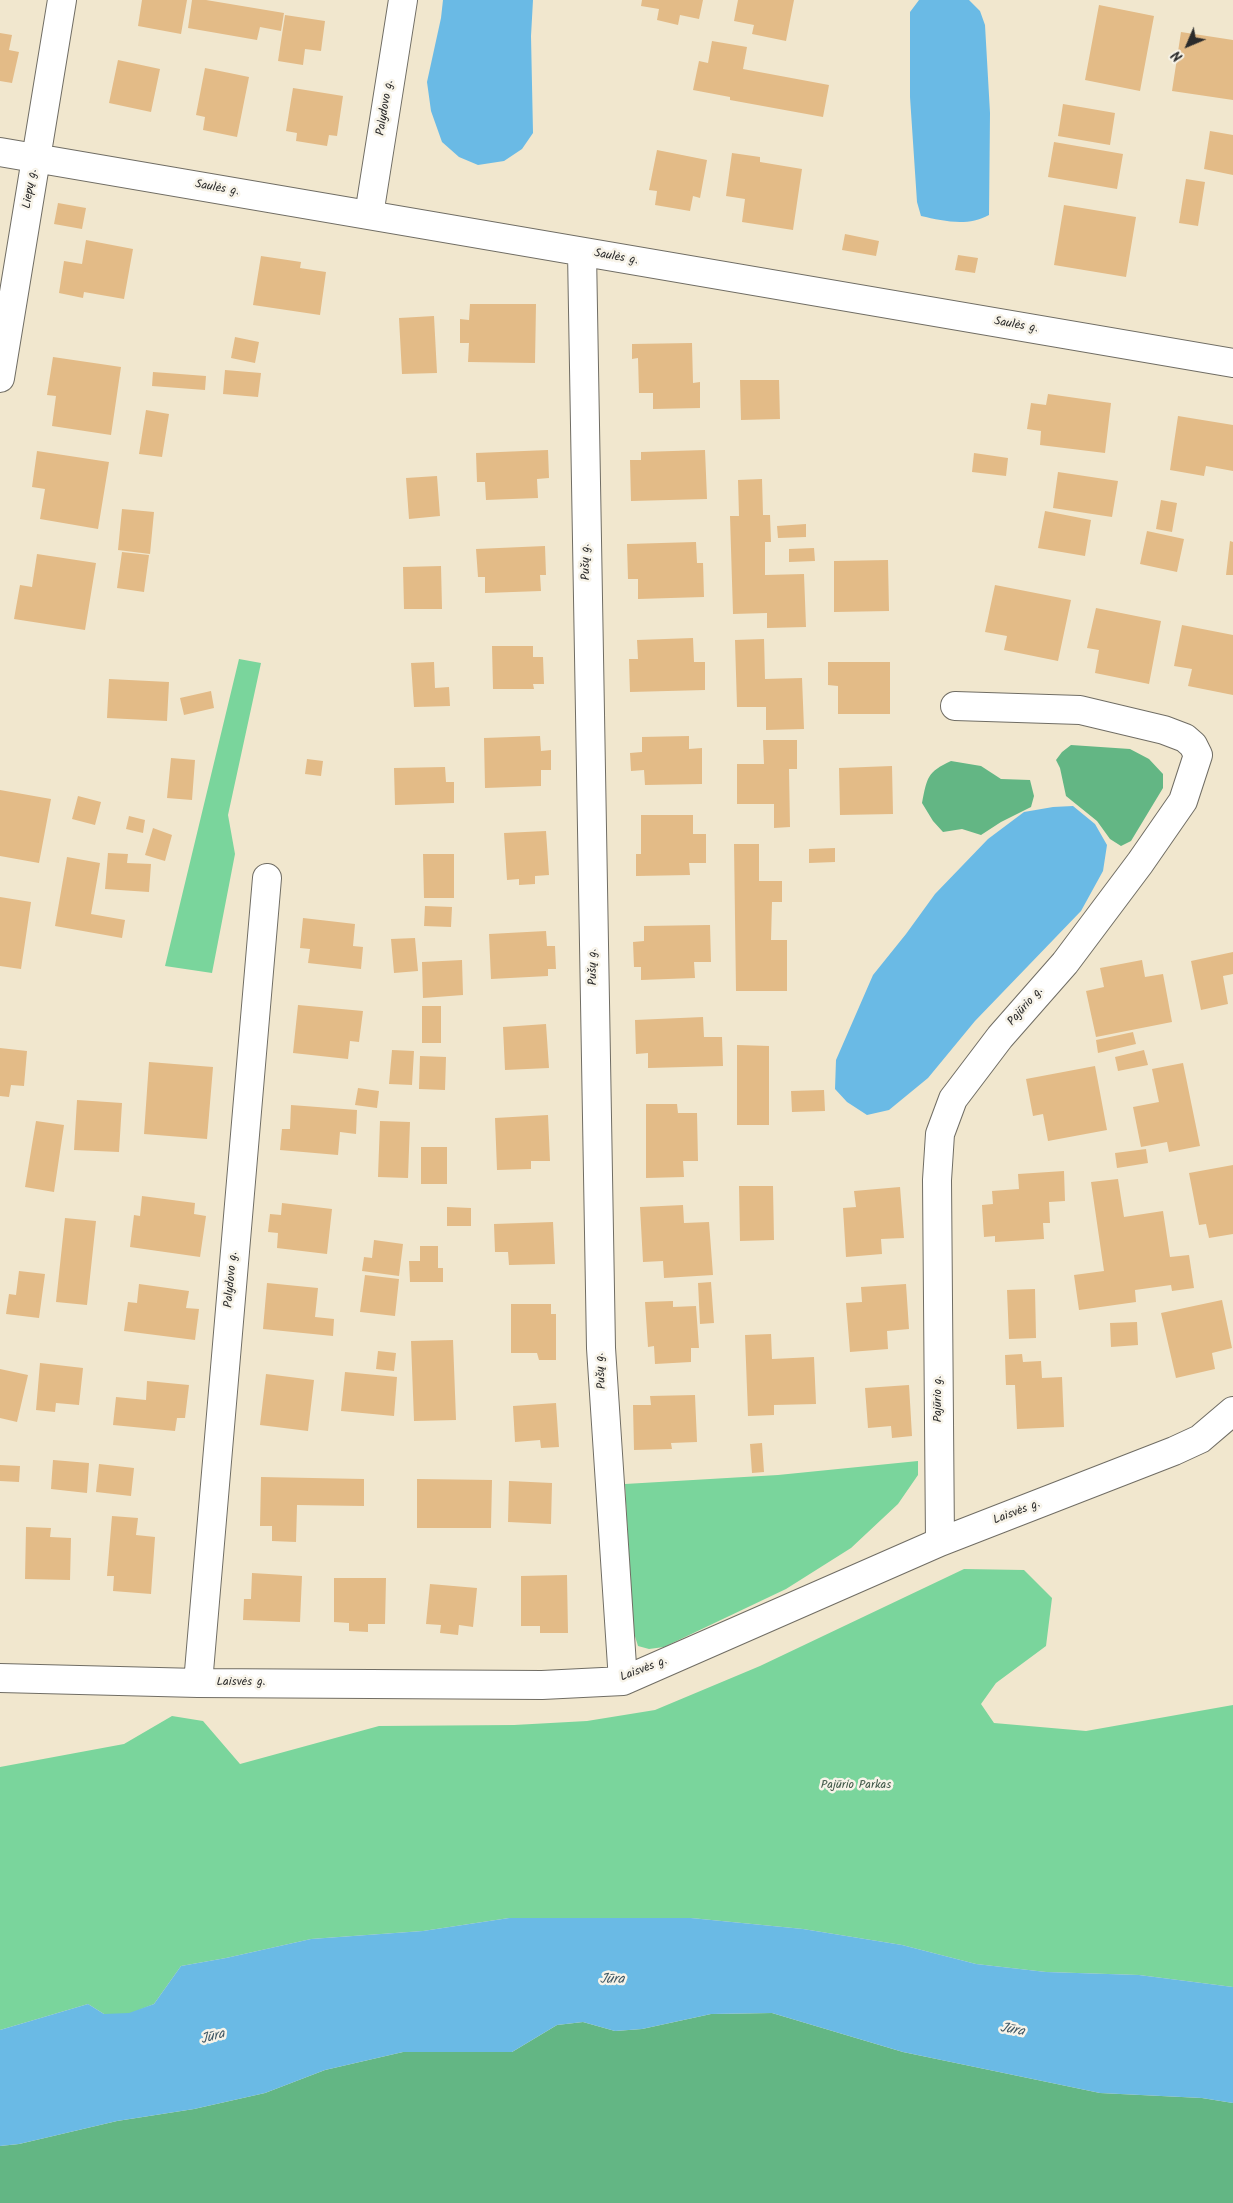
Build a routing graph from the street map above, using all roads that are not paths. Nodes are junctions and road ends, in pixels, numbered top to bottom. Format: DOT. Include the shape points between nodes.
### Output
graph roads {
  1 [pos="62,0"];
  2 [pos="403,0"];
  3 [pos="0,152"];
  4 [pos="36,158"];
  5 [pos="369,215"];
  6 [pos="582,252"];
  7 [pos="1233,362"];
  8 [pos="0,378"];
  9 [pos="955,706"];
  10 [pos="266,878"];
  11 [pos="1233,1411"];
  12 [pos="940,1542"];
  13 [pos="0,1678"];
  14 [pos="623,1681"];
  15 [pos="198,1683"];
  1 -- 4 [label="street, Liepų g."];
  2 -- 5 [label="street, Palydovo g."];
  3 -- 4 [label="street, Saulės g."];
  4 -- 5 [label="street, Saulės g."];
  4 -- 8 [label="street, Liepų g."];
  5 -- 6 [label="street, Saulės g."];
  6 -- 7 [label="street, Saulės g."];
  6 -- 14 [label="street, Pušų g." via="601,1348"];
  9 -- 12 [label="street, Pajūrio g." via="1080,710 1185,738 1198,756 1183,801 1065,963 1000,1037 953,1099 940,1134 937,1180"];
  10 -- 15 [label="street, Palydovo g."];
  11 -- 12 [label="street, Laisvės g." via="1200,1439 1174,1451"];
  12 -- 14 [label="street, Laisvės g."];
  13 -- 15 [label="street, Laisvės g."];
  14 -- 15 [label="street, Laisvės g." via="542,1685"];
}
